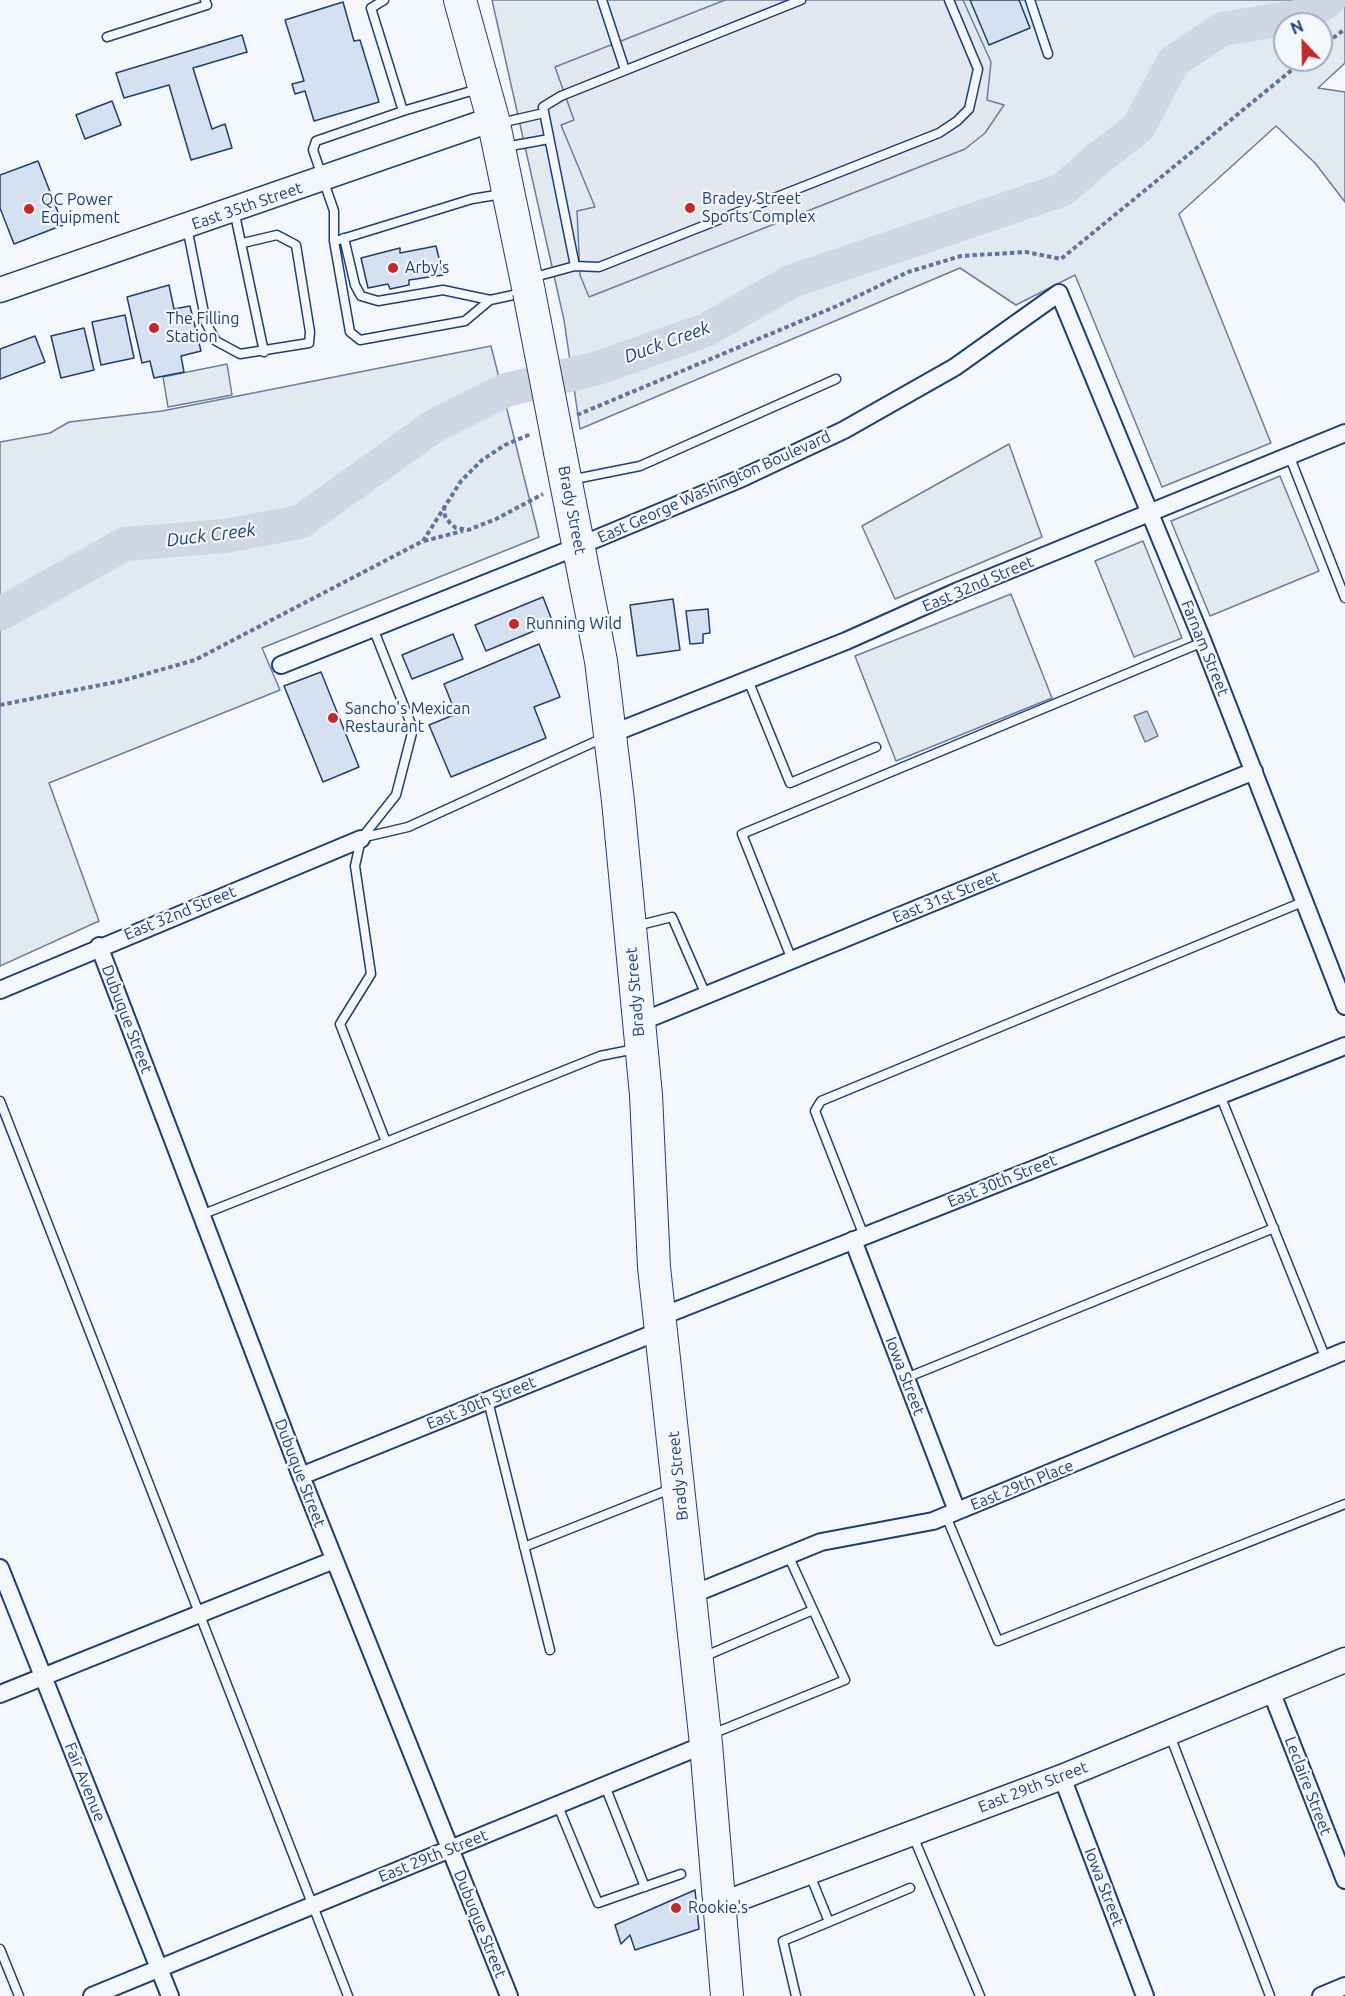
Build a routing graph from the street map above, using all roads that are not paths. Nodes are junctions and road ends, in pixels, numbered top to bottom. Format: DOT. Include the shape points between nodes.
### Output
graph roads {
  1 [pos="205,0"];
  2 [pos="384,0"];
  3 [pos="460,0"];
  4 [pos="602,0"];
  5 [pos="801,0"];
  6 [pos="949,0"];
  7 [pos="1030,0"];
  8 [pos="107,37"];
  9 [pos="1048,54"];
  10 [pos="625,70"];
  11 [pos="484,87"];
  12 [pos="403,111"];
  13 [pos="544,113"];
  14 [pos="495,131"];
  15 [pos="549,139"];
  16 [pos="322,179"];
  17 [pos="509,192"];
  18 [pos="234,210"];
  19 [pos="187,226"];
  20 [pos="344,238"];
  21 [pos="333,242"];
  22 [pos="243,243"];
  23 [pos="575,266"];
  24 [pos="528,285"];
  25 [pos="0,290"];
  26 [pos="1059,293"];
  27 [pos="490,300"];
  28 [pos="264,352"];
  29 [pos="836,379"];
  30 [pos="1345,433"];
  31 [pos="1289,455"];
  32 [pos="563,467"];
  33 [pos="1151,512"];
  34 [pos="579,546"];
  35 [pos="1345,598"];
  36 [pos="373,628"];
  37 [pos="1203,642"];
  38 [pos="281,665"];
  39 [pos="748,680"];
  40 [pos="611,734"];
  41 [pos="876,747"];
  42 [pos="1254,771"];
  43 [pos="361,838"];
  44 [pos="1305,901"];
  45 [pos="629,927"];
  46 [pos="99,946"];
  47 [pos="792,960"];
  48 [pos="0,990"];
  49 [pos="706,995"];
  50 [pos="1345,1006"];
  51 [pos="639,1035"];
  52 [pos="1345,1046"];
  53 [pos="1220,1095"];
  54 [pos="0,1101"];
  55 [pos="386,1142"];
  56 [pos="201,1215"];
  57 [pos="1274,1228"];
  58 [pos="859,1238"];
  59 [pos="661,1323"];
  60 [pos="1345,1351"];
  61 [pos="1326,1359"];
  62 [pos="906,1378"];
  63 [pos="488,1401"];
  64 [pos="301,1476"];
  65 [pos="679,1486"];
  66 [pos="1345,1504"];
  67 [pos="951,1514"];
  68 [pos="524,1547"];
  69 [pos="788,1555"];
  70 [pos="334,1560"];
  71 [pos="0,1568"];
  72 [pos="691,1595"];
  73 [pos="813,1610"];
  74 [pos="199,1614"];
  75 [pos="550,1650"];
  76 [pos="698,1660"];
  77 [pos="1345,1660"];
  78 [pos="43,1677"];
  79 [pos="1271,1691"];
  80 [pos="0,1694"];
  81 [pos="1169,1733"];
  82 [pos="706,1741"];
  83 [pos="1062,1777"];
  84 [pos="605,1786"];
  85 [pos="558,1806"];
  86 [pos="912,1832"];
  87 [pos="449,1849"];
  88 [pos="808,1872"];
  89 [pos="681,1874"];
  90 [pos="1345,1880"];
  91 [pos="645,1887"];
  92 [pos="910,1888"];
  93 [pos="313,1906"];
  94 [pos="718,1906"];
  95 [pos="829,1922"];
  96 [pos="0,1949"];
  97 [pos="159,1969"];
  98 [pos="1345,1986"];
  99 [pos="19,1996"];
  100 [pos="92,1996"];
  101 [pos="170,1996"];
  102 [pos="348,1996"];
  103 [pos="509,1996"];
  104 [pos="727,1996"];
  105 [pos="796,1996"];
  106 [pos="980,1996"];
  107 [pos="1145,1996"];
  108 [pos="1270,1996"];
  109 [pos="1321,1996"];
  1 -- 8 [label="lane" via="207,5"];
  2 -- 12 [label="lane" via="371,8"];
  3 -- 11 [label="highway, Brady Street"];
  4 -- 10 [label="lane"];
  5 -- 10 [label="lane"];
  6 -- 23 [label="lane" via="978,69 969,109 957,121 939,133 599,267"];
  7 -- 9 [label="lane"];
  10 -- 13 [label="lane" via="561,96 543,107"];
  11 -- 12 [label="lane"];
  11 -- 14 [label="highway, Brady Street"];
  12 -- 16 [label="lane" via="316,141 314,150"];
  13 -- 14 [label="lane"];
  13 -- 15 [label="lane"];
  14 -- 15 [label="lane"];
  14 -- 16 [label="street, East 35th Street"];
  14 -- 17 [label="highway, Brady Street"];
  15 -- 23 [label="lane"];
  16 -- 18 [label="street, East 35th Street"];
  16 -- 21 [label="lane" via="334,212"];
  17 -- 20 [label="lane" via="472,199"];
  17 -- 24 [label="highway, Brady Street"];
  18 -- 19 [label="street, East 35th Street"];
  18 -- 22 [label="lane"];
  19 -- 25 [label="street, East 35th Street"];
  19 -- 28 [label="lane" via="206,323 216,341 240,354"];
  20 -- 21 [label="lane"];
  20 -- 27 [label="lane" via="361,296 378,301 443,290"];
  21 -- 27 [label="lane" via="350,332 360,340 465,321"];
  22 -- 28 [label="lane"];
  22 -- 28 [label="lane" via="277,235 296,245 309,343"];
  23 -- 24 [label="lane"];
  24 -- 27 [label="lane"];
  24 -- 32 [label="highway, Brady Street, bridge"];
  26 -- 33 [label="street, Farnam Street"];
  26 -- 34 [label="street, East George Washington Boulevard" via="955,367 844,430 742,478"];
  29 -- 32 [label="lane" via="640,466"];
  30 -- 31 [label="street, East 32nd Street"];
  31 -- 33 [label="street, East 32nd Street"];
  31 -- 35 [label="lane"];
  32 -- 34 [label="highway, Brady Street"];
  33 -- 37 [label="street, Farnam Street"];
  33 -- 39 [label="street, East 32nd Street"];
  34 -- 36 [label="street, East George Washington Boulevard"];
  34 -- 40 [label="highway, Brady Street"];
  36 -- 38 [label="street, East George Washington Boulevard"];
  36 -- 43 [label="lane" via="413,729 396,795"];
  37 -- 42 [label="street, Farnam Street"];
  37 -- 47 [label="lane" via="742,834"];
  39 -- 40 [label="street, East 32nd Street"];
  39 -- 41 [label="lane" via="790,783"];
  40 -- 43 [label="lane" via="408,827"];
  40 -- 45 [label="highway, Brady Street"];
  42 -- 44 [label="street, Farnam Street"];
  42 -- 47 [label="street, East 31st Street"];
  43 -- 46 [label="street, East 32nd Street"];
  43 -- 55 [label="lane" via="355,866 371,974 340,1024"];
  44 -- 50 [label="street, Farnam Street"];
  44 -- 58 [label="lane" via="821,1101 815,1111"];
  45 -- 49 [label="lane" via="672,917"];
  45 -- 51 [label="highway, Brady Street"];
  46 -- 48 [label="street, East 32nd Street"];
  46 -- 56 [label="street, Dubuque Street"];
  47 -- 49 [label="street, East 31st Street"];
  49 -- 51 [label="street, East 31st Street"];
  51 -- 55 [label="lane" via="600,1056"];
  51 -- 59 [label="highway, Brady Street"];
  52 -- 53 [label="street, East 30th Street"];
  53 -- 57 [label="lane"];
  53 -- 58 [label="street, East 30th Street"];
  54 -- 74 [label="lane"];
  55 -- 56 [label="lane"];
  56 -- 64 [label="street, Dubuque Street"];
  57 -- 61 [label="lane"];
  57 -- 62 [label="lane"];
  58 -- 59 [label="street, East 30th Street"];
  58 -- 62 [label="street, Iowa Street"];
  59 -- 63 [label="street, East 30th Street"];
  59 -- 65 [label="highway, Brady Street"];
  60 -- 61 [label="street, East 29th Place"];
  61 -- 67 [label="street, East 29th Place"];
  62 -- 67 [label="street, Iowa Street"];
  63 -- 64 [label="street, East 30th Street"];
  63 -- 68 [label="lane"];
  64 -- 70 [label="street, Dubuque Street"];
  65 -- 68 [label="lane"];
  65 -- 72 [label="highway, Brady Street"];
  66 -- 67 [label="lane" via="998,1641"];
  67 -- 69 [label="street, East 29th Place" via="821,1542"];
  68 -- 75 [label="lane"];
  69 -- 72 [label="street, East 29th Place"];
  69 -- 73 [label="lane"];
  70 -- 74 [label="street"];
  70 -- 87 [label="street, Dubuque Street"];
  71 -- 78 [label="street, Fair Avenue"];
  72 -- 76 [label="highway, Brady Street"];
  73 -- 76 [label="lane"];
  73 -- 82 [label="lane" via="845,1680"];
  74 -- 78 [label="street"];
  74 -- 93 [label="lane"];
  76 -- 82 [label="highway, Brady Street"];
  77 -- 79 [label="street, East 29th Street"];
  78 -- 80 [label="street"];
  78 -- 97 [label="street, Fair Avenue"];
  79 -- 81 [label="street, East 29th Street"];
  79 -- 90 [label="street, Leclaire Street"];
  81 -- 83 [label="street, East 29th Street"];
  81 -- 108 [label="lane"];
  82 -- 84 [label="street, East 29th Street"];
  82 -- 94 [label="highway, Brady Street"];
  83 -- 86 [label="street, East 29th Street"];
  83 -- 107 [label="street, Iowa Street"];
  84 -- 85 [label="street, East 29th Street"];
  84 -- 91 [label="lane"];
  85 -- 87 [label="street, East 29th Street"];
  85 -- 91 [label="lane" via="598,1903"];
  86 -- 88 [label="street, East 29th Street"];
  86 -- 106 [label="lane"];
  87 -- 93 [label="street, East 29th Street"];
  87 -- 103 [label="street, Dubuque Street"];
  88 -- 94 [label="street, East 29th Street"];
  88 -- 95 [label="lane"];
  89 -- 91 [label="lane"];
  92 -- 95 [label="lane"];
  93 -- 97 [label="street, East 29th Street"];
  93 -- 102 [label="lane"];
  94 -- 104 [label="highway, Brady Street"];
  95 -- 105 [label="lane" via="783,1941"];
  96 -- 99 [label="lane"];
  97 -- 100 [label="street, East 29th Street"];
  97 -- 101 [label="street, Fair Avenue"];
  98 -- 109 [label="street"];
}
